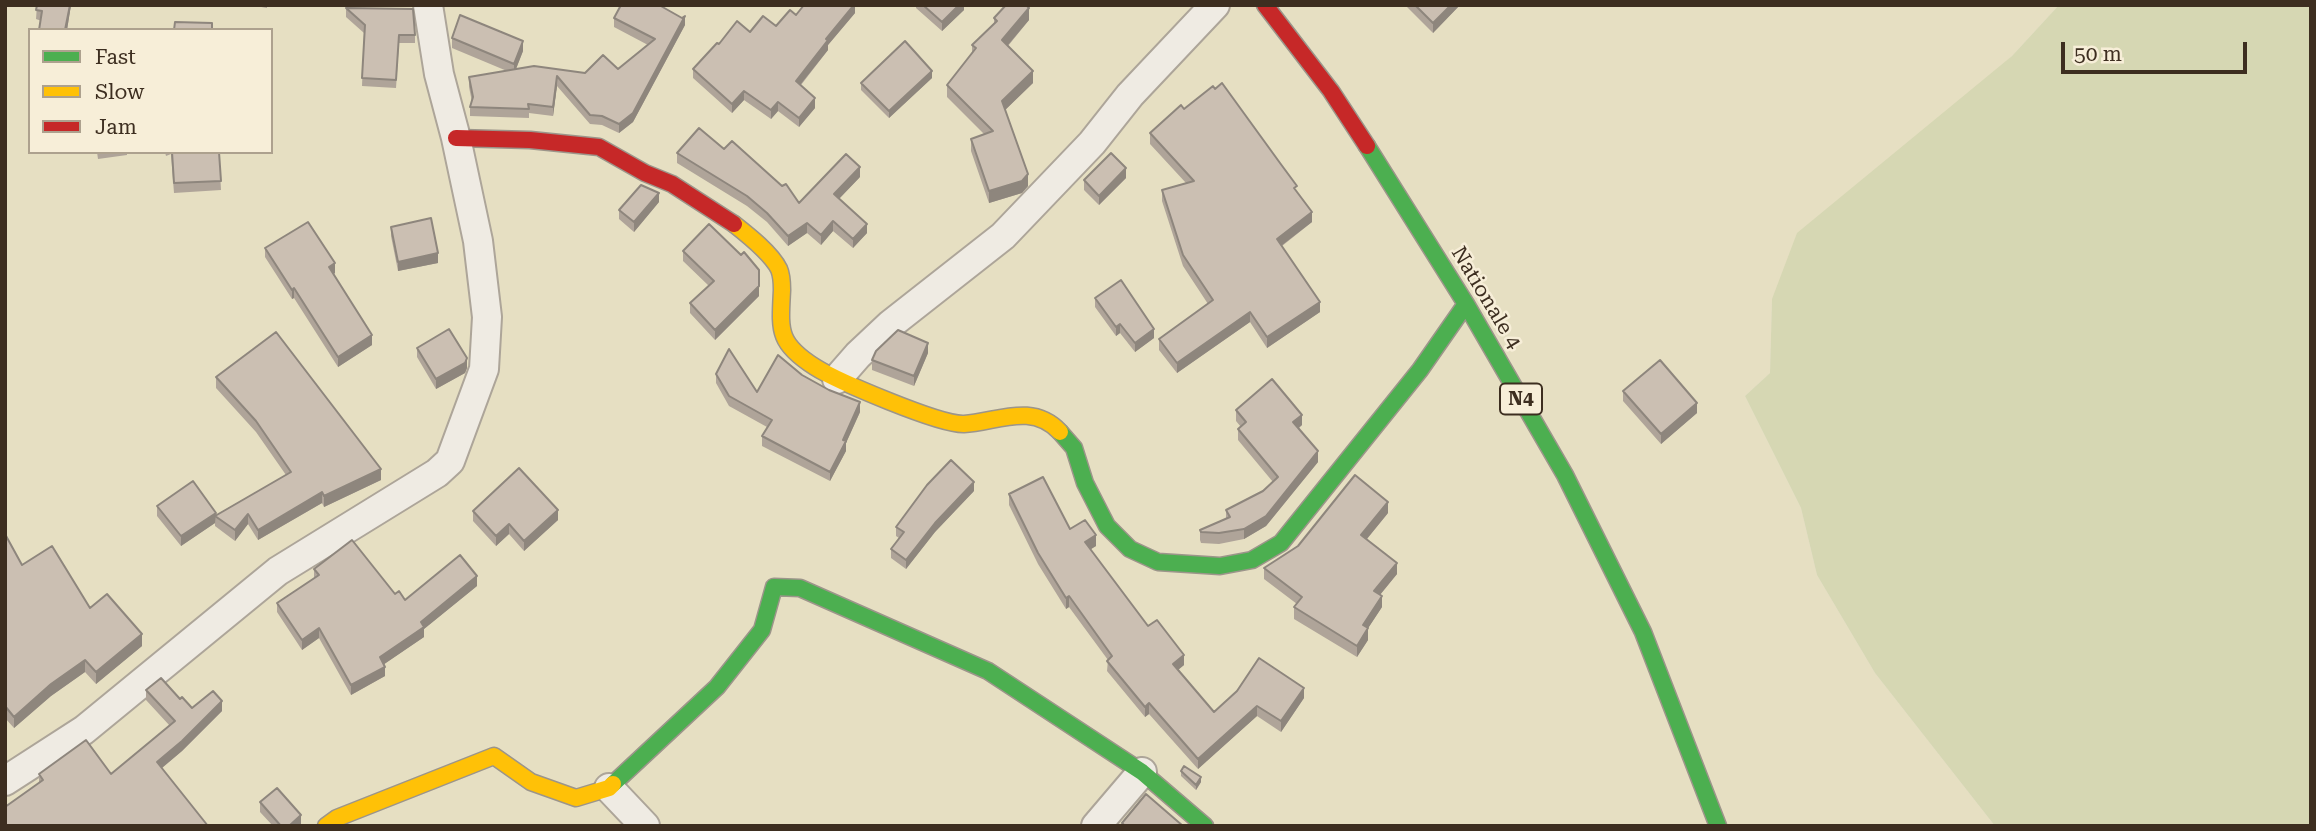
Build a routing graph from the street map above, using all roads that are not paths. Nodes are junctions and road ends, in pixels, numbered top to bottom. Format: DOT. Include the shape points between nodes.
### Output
graph roads {
  1 [pos="428,5"];
  2 [pos="1215,5"];
  3 [pos="1265,5"];
  4 [pos="456,138"];
  5 [pos="1466,304"];
  6 [pos="837,379"];
  7 [pos="1142,772"];
  8 [pos="5,781"];
  9 [pos="610,788"];
  10 [pos="326,826"];
  11 [pos="645,826"];
  12 [pos="1096,826"];
  13 [pos="1205,826"];
  14 [pos="1718,826"];
  1 -- 4 [label="street"];
  2 -- 6 [label="street" via="1003,236 891,324"];
  3 -- 5 [label="main road, Nationale 4 / N4" via="1331,91"];
  4 -- 6 [label="main road" via="530,139 599,147 718,213 753,239 779,269 783,337 813,366"];
  4 -- 8 [label="street" via="478,241 487,317 484,369 450,461 278,570 84,730"];
  5 -- 6 [label="main road" via="1420,370 1281,543 1252,560 1220,566 1158,562 1130,549 1107,526 1085,483 1074,447 1057,428 1031,415 963,424 940,420"];
  5 -- 14 [label="main road, Nationale 4 / N4" via="1565,475 1643,632"];
  7 -- 9 [label="main road" via="988,671 800,588 774,587 762,630 717,687"];
  7 -- 12 [label="street"];
  7 -- 13 [label="main road"];
  9 -- 10 [label="main road" via="576,798 531,782 494,756"];
  9 -- 11 [label="street"];
}
